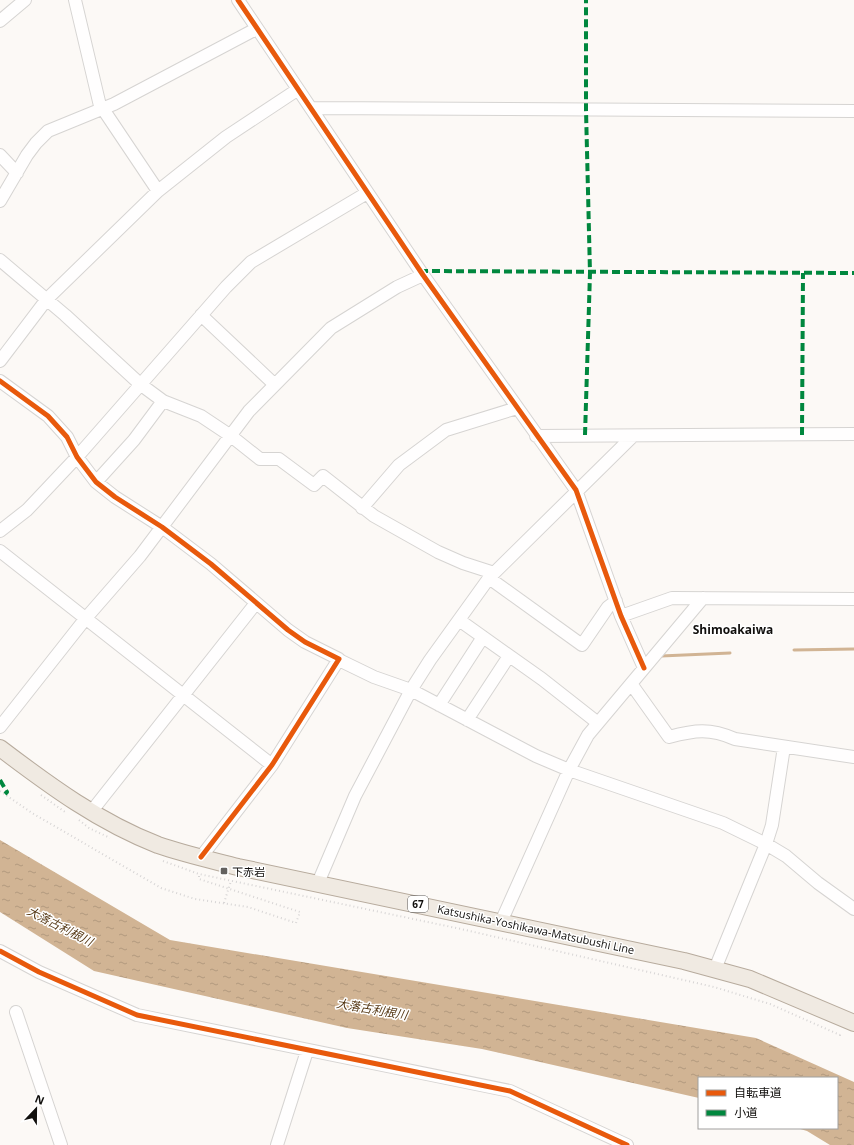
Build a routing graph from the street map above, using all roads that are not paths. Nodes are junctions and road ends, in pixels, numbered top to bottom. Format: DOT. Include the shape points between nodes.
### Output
graph roads {
  1 [pos="25,0"];
  2 [pos="75,0"];
  3 [pos="238,0"];
  4 [pos="0,21"];
  5 [pos="256,29"];
  6 [pos="297,90"];
  7 [pos="312,108"];
  8 [pos="102,109"];
  9 [pos="854,111"];
  10 [pos="0,155"];
  11 [pos="17,173"];
  12 [pos="158,191"];
  13 [pos="367,193"];
  14 [pos="0,201"];
  15 [pos="0,260"];
  16 [pos="422,275"];
  17 [pos="47,299"];
  18 [pos="201,315"];
  19 [pos="0,361"];
  20 [pos="0,381"];
  21 [pos="140,384"];
  22 [pos="274,384"];
  23 [pos="163,401"];
  24 [pos="517,408"];
  25 [pos="854,434"];
  26 [pos="231,436"];
  27 [pos="536,436"];
  28 [pos="633,436"];
  29 [pos="77,457"];
  30 [pos="96,482"];
  31 [pos="576,490"];
  32 [pos="362,508"];
  33 [pos="162,527"];
  34 [pos="0,531"];
  35 [pos="0,551"];
  36 [pos="491,576"];
  37 [pos="703,598"];
  38 [pos="854,599"];
  39 [pos="616,601"];
  40 [pos="256,603"];
  41 [pos="621,616"];
  42 [pos="86,618"];
  43 [pos="459,620"];
  44 [pos="482,637"];
  45 [pos="509,656"];
  46 [pos="339,660"];
  47 [pos="644,668"];
  48 [pos="632,685"];
  49 [pos="411,690"];
  50 [pos="183,694"];
  51 [pos="439,705"];
  52 [pos="467,720"];
  53 [pos="598,723"];
  54 [pos="0,727"];
  55 [pos="784,747"];
  56 [pos="0,748"];
  57 [pos="854,757"];
  58 [pos="272,765"];
  59 [pos="569,770"];
  60 [pos="91,812"];
  61 [pos="766,844"];
  62 [pos="201,857"];
  63 [pos="318,883"];
  64 [pos="854,909"];
  65 [pos="501,922"];
  66 [pos="0,951"];
  67 [pos="715,968"];
  68 [pos="16,1012"];
  69 [pos="854,1023"];
  70 [pos="307,1051"];
  71 [pos="61,1145"];
  72 [pos="277,1145"];
  73 [pos="627,1145"];
  1 -- 4 [label="street"];
  2 -- 8 [label="street"];
  3 -- 5 [label="street"];
  5 -- 6 [label="street"];
  5 -- 8 [label="street"];
  6 -- 7 [label="street"];
  6 -- 12 [label="street" via="226,137"];
  7 -- 9 [label="street"];
  7 -- 13 [label="street"];
  8 -- 11 [label="street" via="48,130 36,143"];
  8 -- 12 [label="street"];
  10 -- 11 [label="street"];
  11 -- 14 [label="street"];
  12 -- 17 [label="street"];
  13 -- 16 [label="street"];
  13 -- 18 [label="street" via="251,262"];
  15 -- 17 [label="street"];
  16 -- 22 [label="street" via="397,287 331,328"];
  16 -- 24 [label="street"];
  17 -- 19 [label="street"];
  17 -- 21 [label="street"];
  18 -- 21 [label="street"];
  18 -- 22 [label="street"];
  20 -- 29 [label="street" via="48,416 67,437"];
  21 -- 23 [label="street"];
  21 -- 29 [label="street"];
  22 -- 26 [label="street" via="249,410"];
  23 -- 26 [label="street" via="201,416"];
  23 -- 30 [label="street" via="134,440"];
  24 -- 27 [label="street"];
  24 -- 32 [label="street" via="446,430 399,465"];
  25 -- 28 [label="street"];
  26 -- 32 [label="street" via="260,459 279,459 314,485 323,476"];
  26 -- 33 [label="street"];
  27 -- 28 [label="street"];
  27 -- 31 [label="street"];
  28 -- 31 [label="street"];
  29 -- 30 [label="street"];
  29 -- 34 [label="street" via="27,510"];
  30 -- 33 [label="street"];
  31 -- 36 [label="street"];
  31 -- 39 [label="street"];
  32 -- 36 [label="street" via="438,552"];
  33 -- 40 [label="street" via="211,564"];
  33 -- 42 [label="street"];
  35 -- 42 [label="street"];
  36 -- 39 [label="street" via="582,645 608,607"];
  36 -- 43 [label="street"];
  37 -- 38 [label="street"];
  37 -- 41 [label="street" via="672,598"];
  37 -- 47 [label="street"];
  39 -- 41 [label="street"];
  40 -- 46 [label="street" via="305,642"];
  40 -- 50 [label="street"];
  41 -- 47 [label="street"];
  42 -- 50 [label="street"];
  42 -- 54 [label="street"];
  43 -- 44 [label="street"];
  43 -- 49 [label="street"];
  44 -- 45 [label="street"];
  44 -- 51 [label="street"];
  45 -- 52 [label="street"];
  45 -- 53 [label="street"];
  46 -- 49 [label="street"];
  46 -- 58 [label="street"];
  47 -- 48 [label="street"];
  48 -- 53 [label="street"];
  48 -- 55 [label="street" via="669,737 692,730 720,732 735,739"];
  49 -- 51 [label="street"];
  49 -- 63 [label="street" via="355,796"];
  50 -- 58 [label="street"];
  50 -- 60 [label="street"];
  51 -- 52 [label="street"];
  52 -- 59 [label="street"];
  53 -- 59 [label="street" via="588,735"];
  55 -- 57 [label="street"];
  55 -- 61 [label="street" via="772,825"];
  56 -- 60 [label="main road, Katsushika-Yoshikawa-Matsubushi Line / 67"];
  58 -- 62 [label="street"];
  59 -- 61 [label="street" via="723,823"];
  59 -- 65 [label="street"];
  60 -- 62 [label="main road, Katsushika-Yoshikawa-Matsubushi Line / 67" via="158,845"];
  61 -- 64 [label="street" via="786,856"];
  61 -- 67 [label="street"];
  62 -- 63 [label="main road, Katsushika-Yoshikawa-Matsubushi Line / 67"];
  63 -- 65 [label="main road, Katsushika-Yoshikawa-Matsubushi Line / 67"];
  65 -- 67 [label="main road, Katsushika-Yoshikawa-Matsubushi Line / 67"];
  66 -- 70 [label="street" via="39,972 137,1015"];
  67 -- 69 [label="main road, Katsushika-Yoshikawa-Matsubushi Line / 67" via="768,986"];
  68 -- 71 [label="street"];
  70 -- 72 [label="street"];
  70 -- 73 [label="street" via="510,1091"];
}
